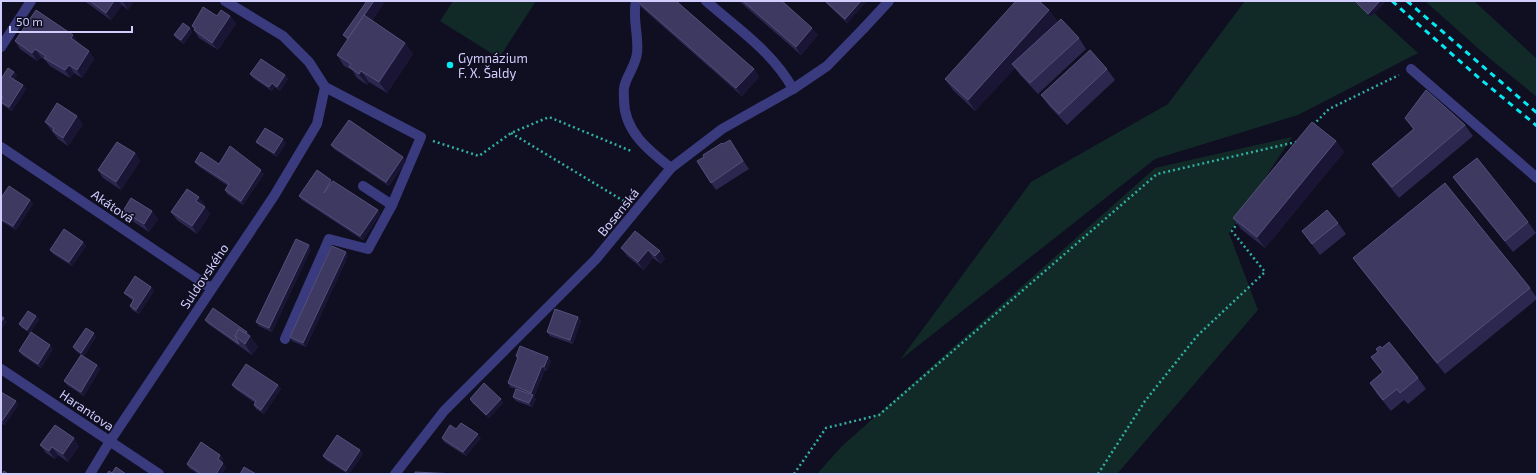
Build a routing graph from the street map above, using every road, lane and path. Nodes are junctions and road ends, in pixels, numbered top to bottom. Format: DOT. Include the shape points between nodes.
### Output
graph roads {
  1 [pos="31,1"];
  2 [pos="225,1"];
  3 [pos="636,1"];
  4 [pos="706,1"];
  5 [pos="889,1"];
  6 [pos="1,47"];
  7 [pos="1411,69"];
  8 [pos="325,87"];
  9 [pos="793,89"];
  10 [pos="1312,125"];
  11 [pos="511,133"];
  12 [pos="421,136"];
  13 [pos="1301,137"];
  14 [pos="1296,142"];
  15 [pos="1,147"];
  16 [pos="1291,149"];
  17 [pos="635,153"];
  18 [pos="670,168"];
  19 [pos="1537,178"];
  20 [pos="363,186"];
  21 [pos="392,205"];
  22 [pos="637,210"];
  23 [pos="1241,218"];
  24 [pos="212,288"];
  25 [pos="286,339"];
  26 [pos="1,369"];
  27 [pos="110,441"];
  28 [pos="90,474"];
  29 [pos="158,474"];
  30 [pos="395,474"];
  31 [pos="794,474"];
  32 [pos="1098,474"];
  1 -- 6 [label="street"];
  2 -- 8 [label="street" via="283,36 309,62"];
  3 -- 18 [label="street" via="634,11 637,52 624,86 624,104 634,134"];
  4 -- 9 [label="street" via="763,50 784,72"];
  5 -- 9 [label="street, Bosenská" via="827,66"];
  7 -- 10 [label="path" via="1329,108"];
  7 -- 19 [label="street"];
  8 -- 12 [label="street"];
  8 -- 24 [label="street, Suldovského" via="317,124 274,196"];
  9 -- 18 [label="street, Bosenská" via="722,129"];
  11 -- 12 [label="path" via="479,156"];
  11 -- 17 [label="path" via="549,117"];
  11 -- 22 [label="path"];
  12 -- 21 [label="street"];
  13 -- 14 [label="path"];
  14 -- 16 [label="path"];
  14 -- 31 [label="path" via="1157,174 879,415 826,428"];
  15 -- 24 [label="street, Akátová"];
  18 -- 22 [label="street, Bosenská"];
  20 -- 21 [label="street"];
  21 -- 25 [label="street" via="368,249 329,239"];
  22 -- 30 [label="street, Bosenská" via="596,259 444,411"];
  23 -- 32 [label="path" via="1232,231 1265,272 1196,336 1145,401"];
  24 -- 27 [label="street, Suldovského"];
  26 -- 27 [label="street, Harantova"];
  27 -- 28 [label="street, Suldovského"];
  27 -- 29 [label="street, Harantova"];
}
